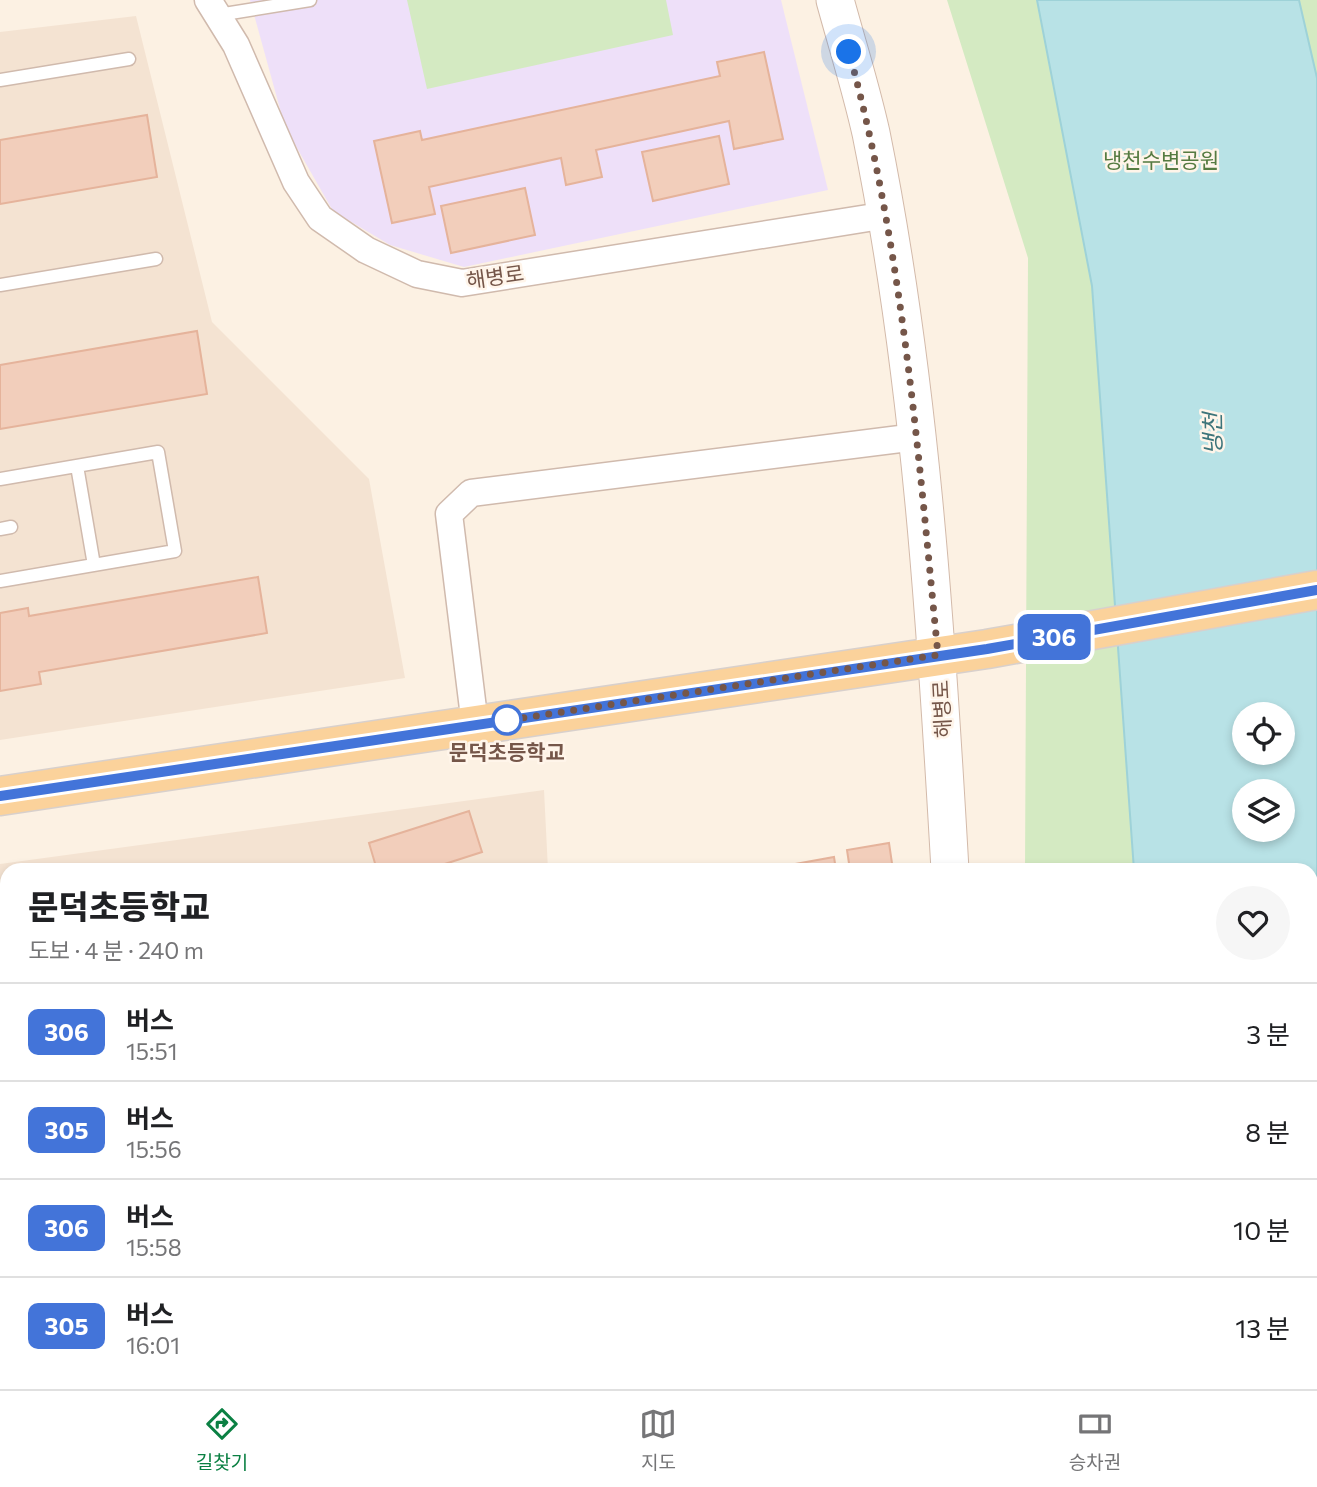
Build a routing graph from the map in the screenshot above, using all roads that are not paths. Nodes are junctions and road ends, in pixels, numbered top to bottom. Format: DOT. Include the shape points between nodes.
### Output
graph roads {
  1 [pos="310,0"];
  2 [pos="835,0"];
  3 [pos="213,8"];
  4 [pos="129,59"];
  5 [pos="0,80"];
  6 [pos="887,215"];
  7 [pos="156,259"];
  8 [pos="0,285"];
  9 [pos="916,437"];
  10 [pos="77,466"];
  11 [pos="0,479"];
  12 [pos="94,565"];
  13 [pos="0,581"];
  14 [pos="1317,590"];
  15 [pos="938,655"];
  16 [pos="475,725"];
  17 [pos="0,796"];
  18 [pos="950,863"];
  1 -- 3 [label="lane"];
  2 -- 6 [label="street, 해병로" via="870,129"];
  3 -- 6 [label="street, 해병로" via="236,45 296,182 320,218 366,250 417,274 462,283"];
  4 -- 5 [label="lane"];
  6 -- 9 [label="street, 해병로"];
  7 -- 8 [label="lane"];
  9 -- 15 [label="street, 해병로"];
  9 -- 16 [label="street" via="471,493 449,514"];
  10 -- 11 [label="lane"];
  10 -- 12 [label="lane"];
  10 -- 12 [label="lane" via="158,452 175,551"];
  12 -- 13 [label="lane"];
  14 -- 15 [label="main road"];
  15 -- 16 [label="main road"];
  15 -- 18 [label="street, 해병로"];
  16 -- 17 [label="main road"];
}
